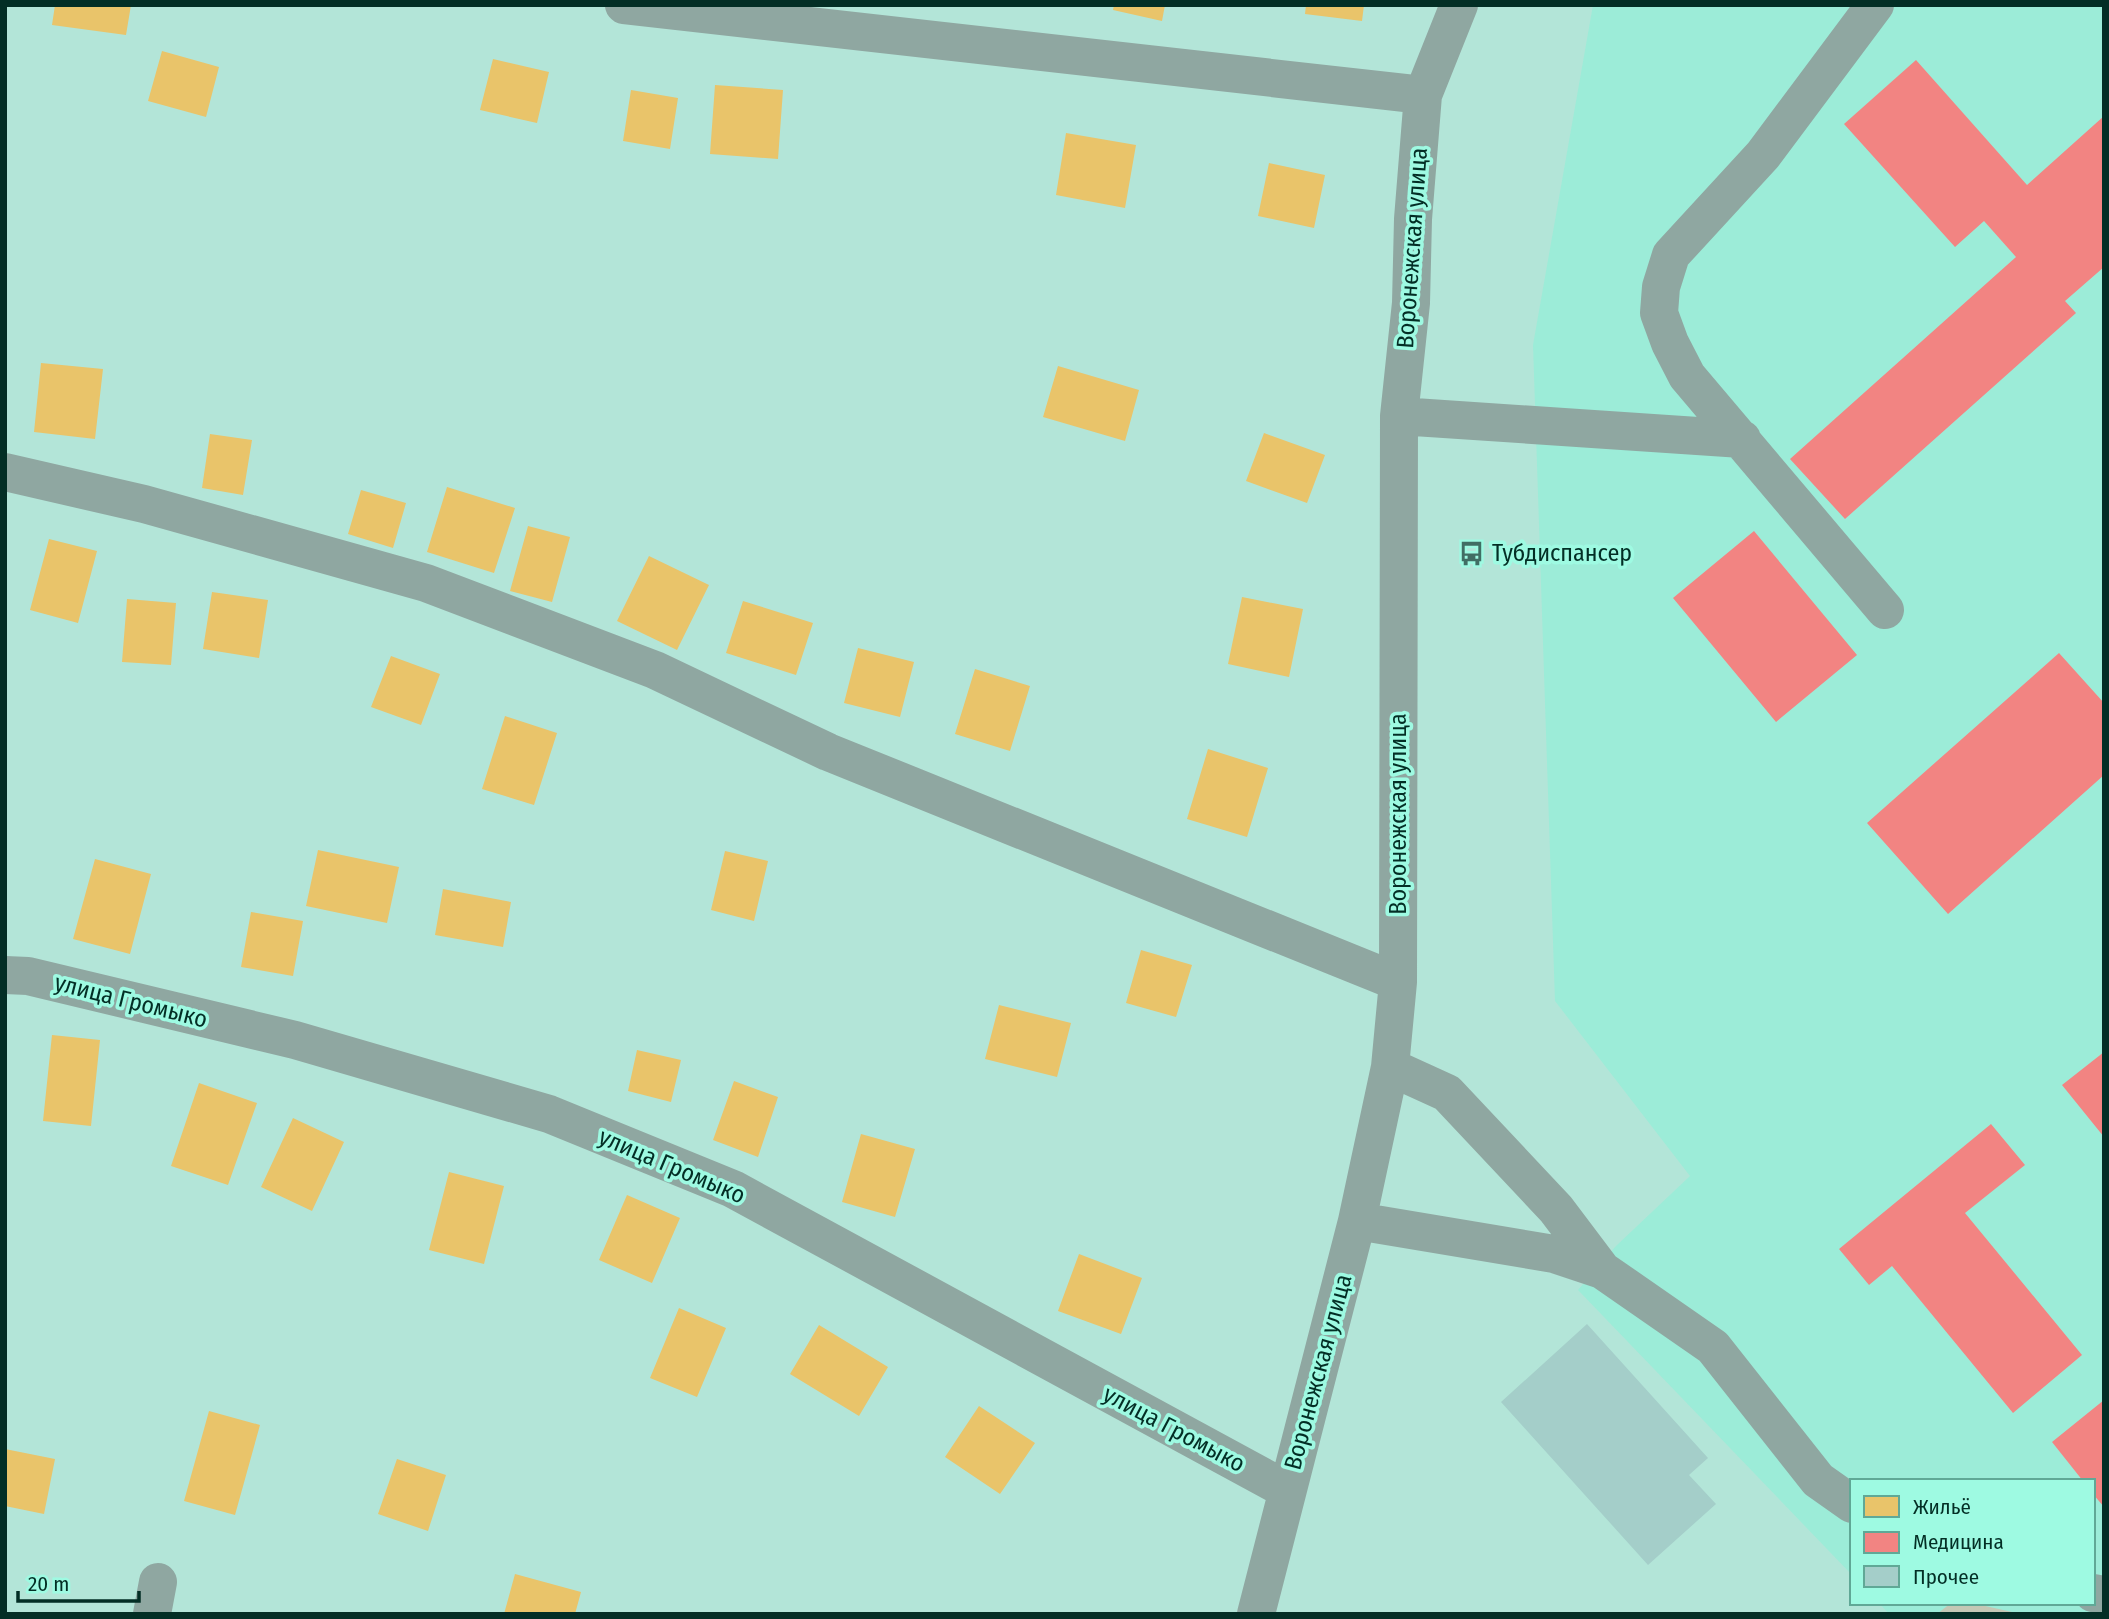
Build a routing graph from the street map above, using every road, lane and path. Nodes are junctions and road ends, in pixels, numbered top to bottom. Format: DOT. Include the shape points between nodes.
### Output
graph roads {
  1 [pos="624,5"];
  2 [pos="1459,5"];
  3 [pos="1875,5"];
  4 [pos="1423,95"];
  5 [pos="1399,416"];
  6 [pos="1742,439"];
  7 [pos="5,472"];
  8 [pos="1885,610"];
  9 [pos="5,975"];
  10 [pos="1398,982"];
  11 [pos="1390,1067"];
  12 [pos="1357,1221"];
  13 [pos="1602,1270"];
  14 [pos="1287,1490"];
  15 [pos="1850,1503"];
  16 [pos="1256,1614"];
  1 -- 4 [label="street"];
  2 -- 4 [label="street, Воронежская улица"];
  3 -- 6 [label="street" via="1763,155 1671,255 1661,287 1659,313 1687,376"];
  4 -- 5 [label="street, Воронежская улица" via="1411,303"];
  5 -- 6 [label="street"];
  5 -- 10 [label="street, Воронежская улица"];
  6 -- 8 [label="street"];
  7 -- 10 [label="street" via="144,504 426,583 655,670 828,752"];
  9 -- 14 [label="street, улица Громыко" via="27,976 295,1041 550,1114 733,1189"];
  10 -- 11 [label="street, Воронежская улица"];
  11 -- 12 [label="street, Воронежская улица"];
  11 -- 13 [label="street" via="1447,1093 1556,1209"];
  12 -- 13 [label="street" via="1554,1254"];
  12 -- 14 [label="street, Воронежская улица"];
  13 -- 15 [label="street" via="1713,1347 1818,1480"];
  14 -- 16 [label="street, Воронежская улица"];
}
